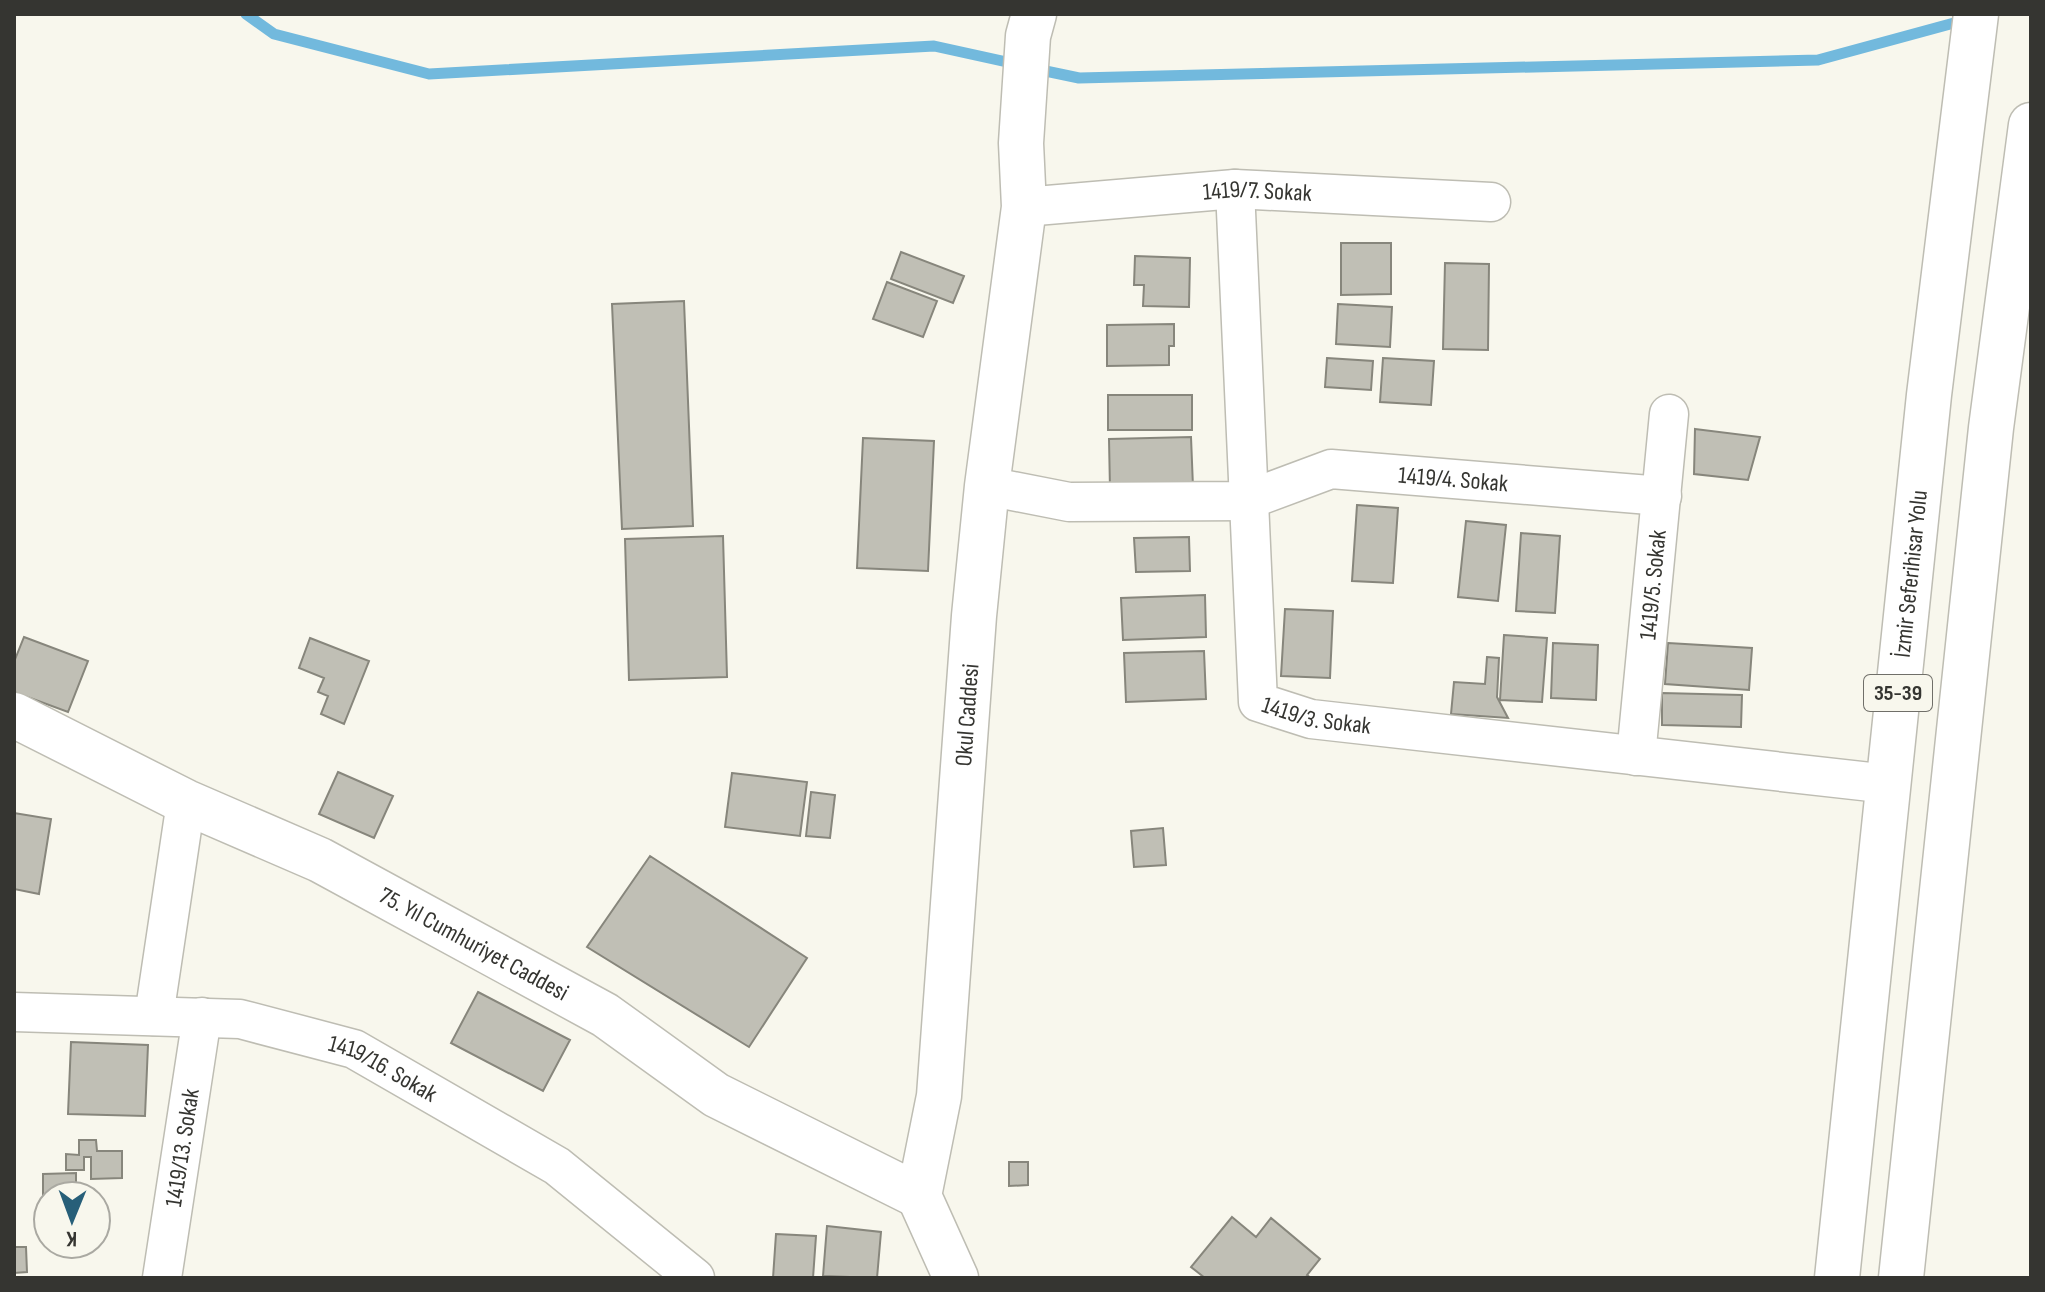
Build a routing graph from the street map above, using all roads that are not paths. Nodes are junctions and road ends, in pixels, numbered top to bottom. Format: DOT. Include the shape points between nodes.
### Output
graph roads {
  1 [pos="1976,14"];
  2 [pos="1031,25"];
  3 [pos="2031,125"];
  4 [pos="1235,189"];
  5 [pos="1491,202"];
  6 [pos="1024,207"];
  7 [pos="2020,298"];
  8 [pos="1669,414"];
  9 [pos="987,486"];
  10 [pos="1662,496"];
  11 [pos="1249,499"];
  12 [pos="14,715"];
  13 [pos="1636,756"];
  14 [pos="1889,784"];
  15 [pos="186,802"];
  16 [pos="14,1012"];
  17 [pos="154,1016"];
  18 [pos="202,1017"];
  19 [pos="919,1196"];
  20 [pos="162,1278"];
  21 [pos="695,1278"];
  22 [pos="956,1278"];
  23 [pos="1837,1278"];
  24 [pos="1901,1278"];
  1 -- 14 [label="main road, İzmir Seferihisar Yolu / 35-39"];
  2 -- 6 [label="main road, Okul Caddesi" via="1021,143"];
  3 -- 7 [label="main road, 35-39"];
  4 -- 5 [label="street, 1419/7. Sokak"];
  4 -- 6 [label="street, 1419/7. Sokak"];
  4 -- 11 [label="street, 1419/3. Sokak"];
  6 -- 9 [label="main road, Okul Caddesi"];
  7 -- 24 [label="main road, 35-39"];
  8 -- 10 [label="street, 1419/5. Sokak"];
  9 -- 11 [label="street, 1419/4. Sokak" via="1069,502"];
  9 -- 19 [label="main road, Okul Caddesi" via="939,1096"];
  10 -- 11 [label="street, 1419/4. Sokak" via="1331,469"];
  10 -- 13 [label="street, 1419/5. Sokak"];
  11 -- 13 [label="street, 1419/3. Sokak" via="1258,702 1311,719"];
  12 -- 15 [label="main road, 75. Yıl Cumhuriyet Caddesi"];
  13 -- 14 [label="street, 1419/3. Sokak"];
  14 -- 23 [label="main road, İzmir Seferihisar Yolu / 35-39"];
  15 -- 17 [label="street"];
  15 -- 19 [label="main road, 75. Yıl Cumhuriyet Caddesi" via="320,860 605,1015 716,1095"];
  16 -- 17 [label="street, 1419/16. Sokak"];
  17 -- 18 [label="street, 1419/16. Sokak"];
  18 -- 20 [label="street, 1419/13. Sokak"];
  18 -- 21 [label="street, 1419/16. Sokak" via="240,1019 354,1049 557,1166"];
  19 -- 22 [label="main road"];
}
